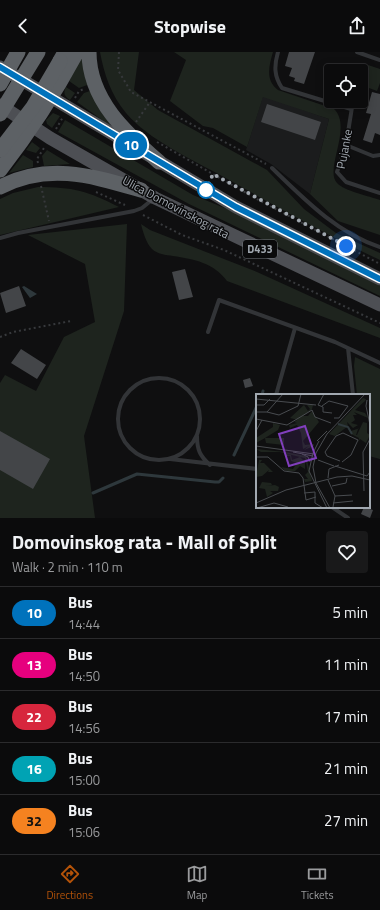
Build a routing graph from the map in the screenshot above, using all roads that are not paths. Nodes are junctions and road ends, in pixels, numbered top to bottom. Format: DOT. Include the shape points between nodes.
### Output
graph roads {
  1 [pos="18,52"];
  2 [pos="38,52"];
  3 [pos="77,52"];
  4 [pos="89,52"];
  5 [pos="278,52"];
  6 [pos="357,52"];
  7 [pos="62,56"];
  8 [pos="380,60"];
  9 [pos="0,67"];
  10 [pos="0,84"];
  11 [pos="50,98"];
  12 [pos="0,105"];
  13 [pos="351,109"];
  14 [pos="0,114"];
  15 [pos="32,126"];
  16 [pos="346,145"];
  17 [pos="0,150"];
  18 [pos="380,155"];
  19 [pos="159,162"];
  20 [pos="272,168"];
  21 [pos="0,170"];
  22 [pos="0,187"];
  23 [pos="141,190"];
  24 [pos="380,193"];
  25 [pos="155,198"];
  26 [pos="0,238"];
  27 [pos="380,247"];
  28 [pos="380,279"];
  29 [pos="380,306"];
  30 [pos="295,328"];
  31 [pos="208,332"];
  32 [pos="348,348"];
  33 [pos="380,362"];
  34 [pos="276,394"];
  35 [pos="353,394"];
  36 [pos="197,436"];
  37 [pos="168,459"];
  38 [pos="210,465"];
  39 [pos="256,469"];
  40 [pos="333,508"];
  41 [pos="348,518"];
  1 -- 10 [label="highway, bridge"];
  2 -- 14 [label="highway, bridge"];
  3 -- 11 [label="highway"];
  4 -- 19 [label="highway" via="95,86 104,104 127,135"];
  5 -- 13 [label="lane" via="275,68 282,88"];
  6 -- 8 [label="lane"];
  7 -- 17 [label="highway, bridge" via="33,107"];
  9 -- 11 [label="main road, D433"];
  11 -- 15 [label="highway"];
  11 -- 19 [label="main road, D433"];
  12 -- 15 [label="main road, Ulica Domovinskog rata / D433"];
  13 -- 16 [label="lane, Pujanke"];
  15 -- 21 [label="highway"];
  15 -- 23 [label="main road, Ulica Domovinskog rata / D433"];
  16 -- 18 [label="lane" via="373,156"];
  16 -- 24 [label="lane, Pujanke" via="337,172 346,182"];
  19 -- 28 [label="main road, D433" via="236,207"];
  20 -- 27 [label="lane" via="336,226"];
  22 -- 23 [label="highway" via="39,173 70,173"];
  23 -- 25 [label="main road, Ulica Domovinskog rata / D433"];
  25 -- 26 [label="lane" via="134,211"];
  25 -- 29 [label="main road, Ulica Domovinskog rata / D433"];
  30 -- 31 [label="lane" via="219,300"];
  30 -- 32 [label="lane"];
  30 -- 34 [label="lane"];
  32 -- 33 [label="lane"];
  32 -- 35 [label="lane"];
  36 -- 37 [label="lane" via="180,454"];
  36 -- 37 [label="lane" via="200,423 199,409 194,397 184,387 172,380 159,378 145,380 134,387 124,398 119,410 122,437 142,456 155,460"];
  36 -- 38 [label="lane" via="197,448"];
  37 -- 38 [label="lane"];
  38 -- 39 [label="lane"];
  40 -- 41 [label="lane"];
}
